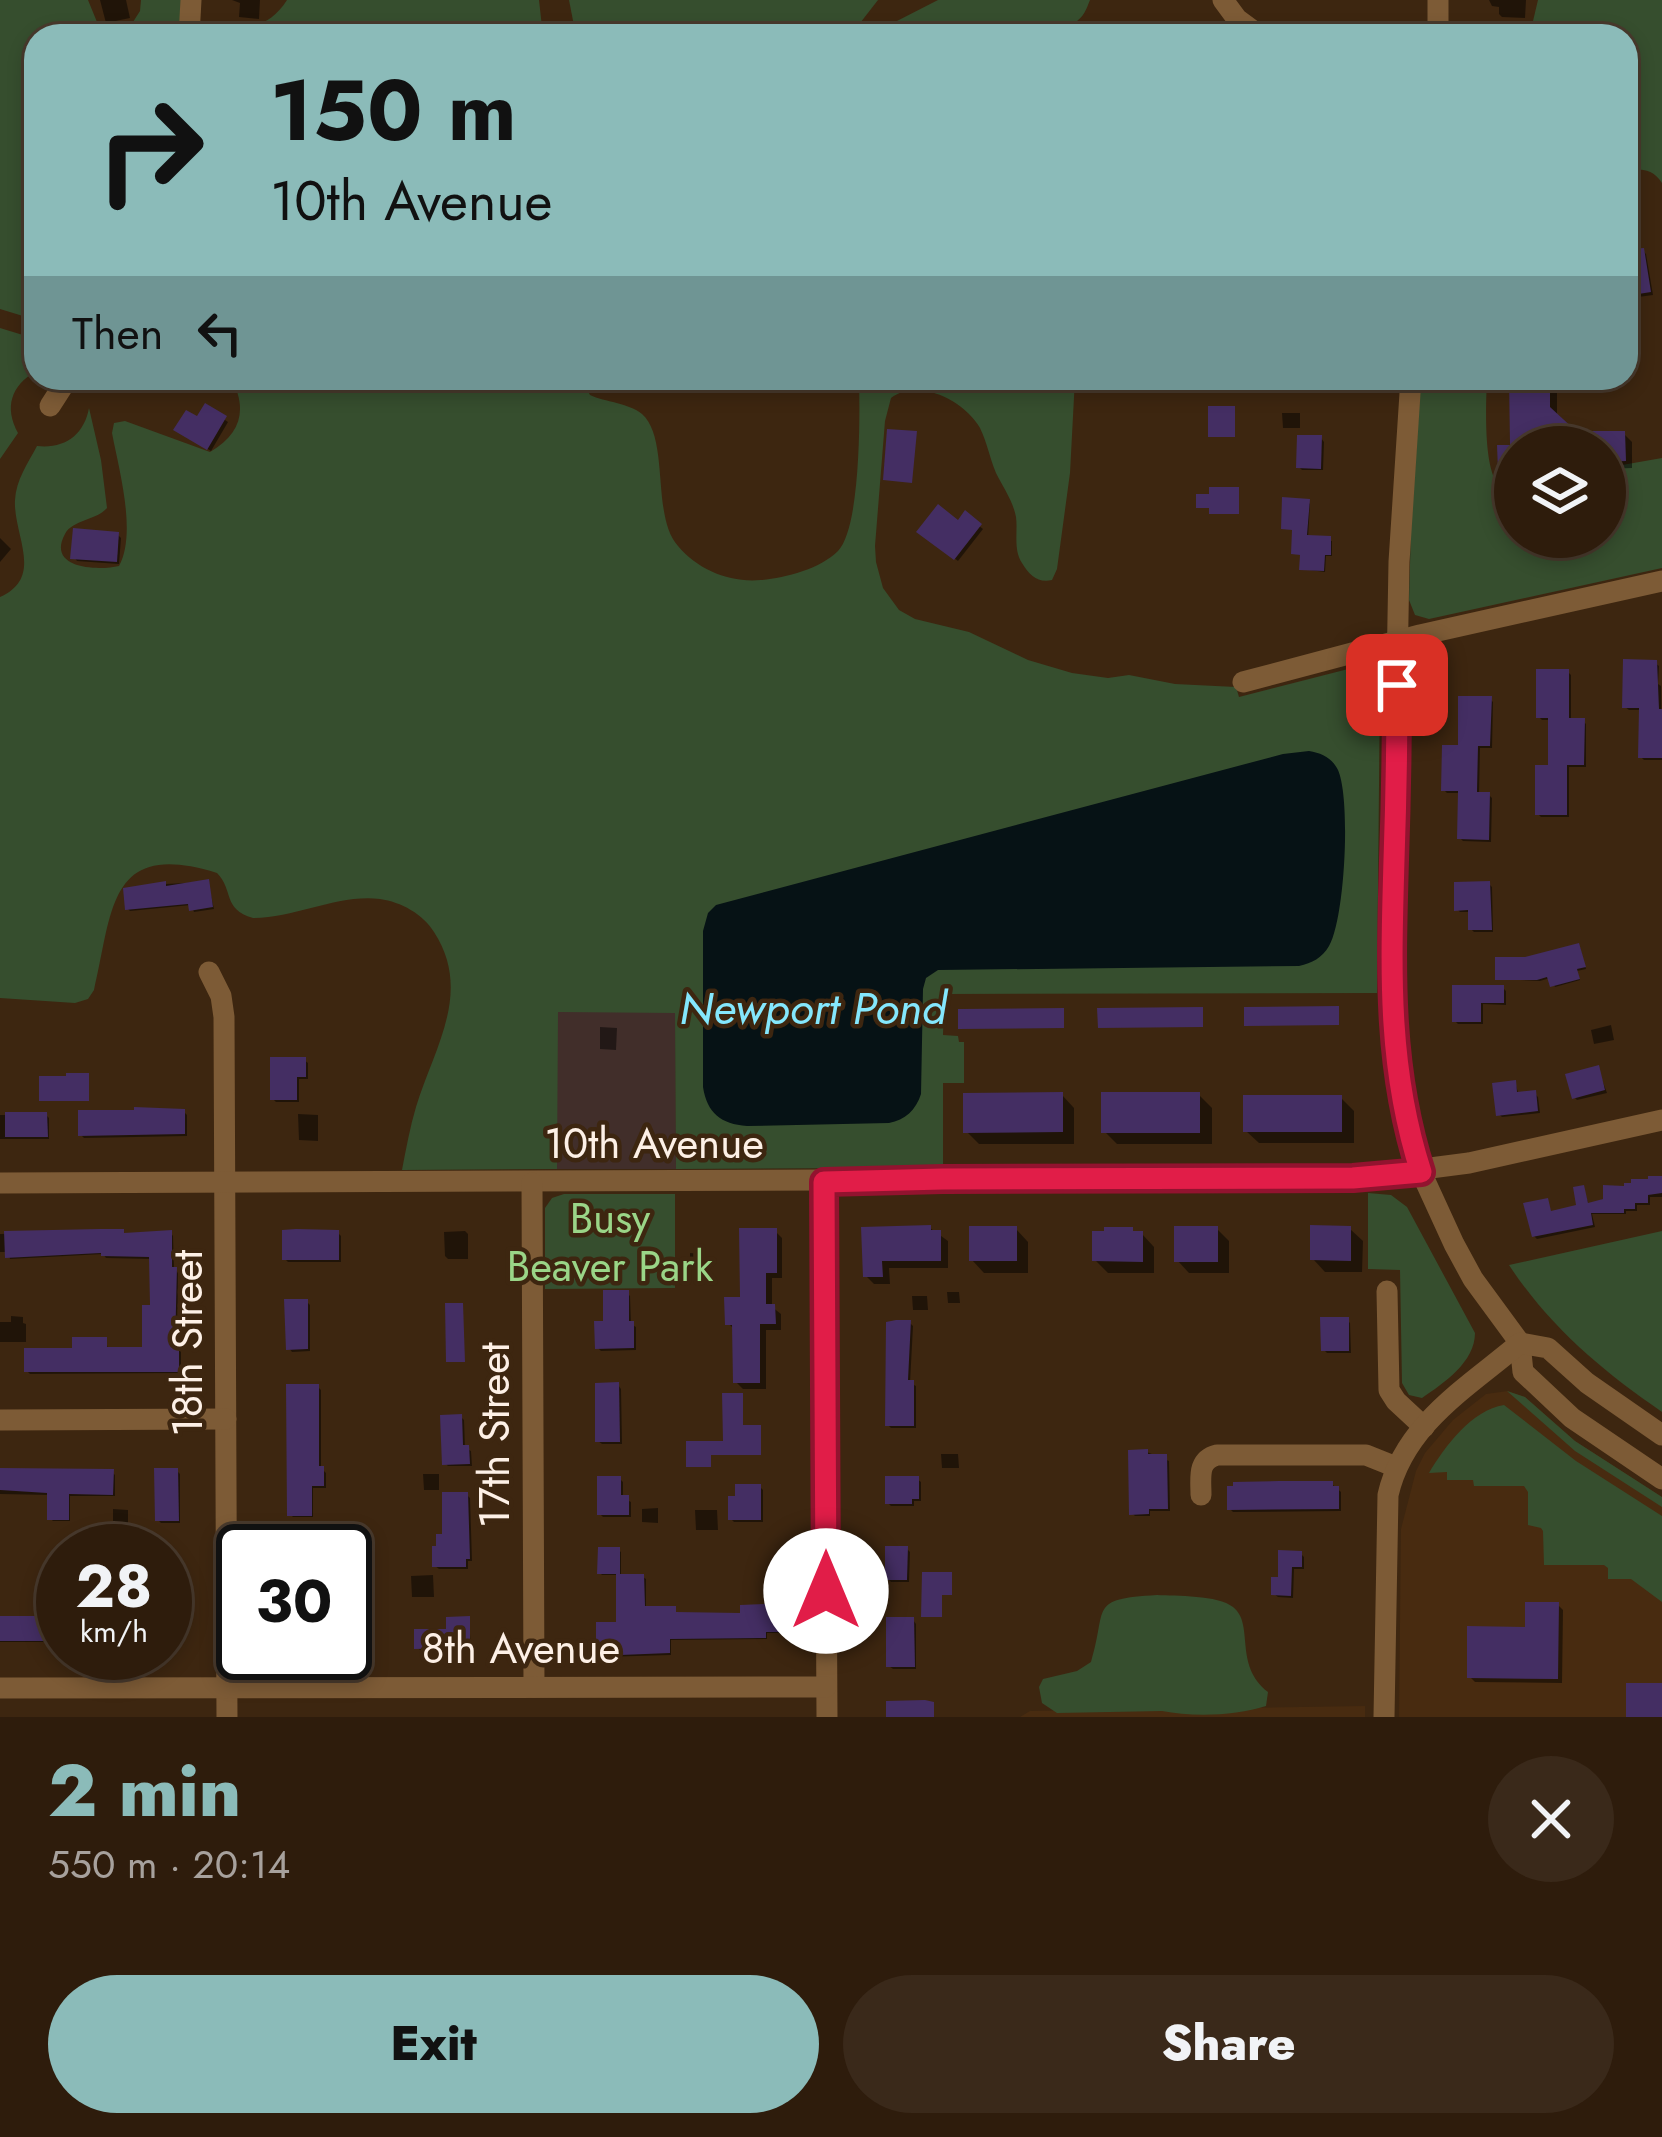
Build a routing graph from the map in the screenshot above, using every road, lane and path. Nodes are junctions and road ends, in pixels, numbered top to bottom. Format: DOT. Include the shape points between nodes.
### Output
graph roads {
  1 [pos="1223,0"];
  2 [pos="1244,24"];
  3 [pos="60,390"];
  4 [pos="1410,390"];
  5 [pos="50,406"];
  6 [pos="1662,581"];
  7 [pos="1398,640"];
  8 [pos="1243,682"];
  9 [pos="209,972"];
  10 [pos="1662,1120"];
  11 [pos="1421,1172"];
  12 [pos="226,1182"];
  13 [pos="824,1182"];
  14 [pos="532,1183"];
  15 [pos="0,1184"];
  16 [pos="1387,1291"];
  17 [pos="1520,1343"];
  18 [pos="226,1419"];
  19 [pos="0,1420"];
  20 [pos="1424,1427"];
  21 [pos="1662,1435"];
  22 [pos="1396,1468"];
  23 [pos="1662,1479"];
  24 [pos="1202,1495"];
  25 [pos="227,1687"];
  26 [pos="534,1687"];
  27 [pos="826,1687"];
  28 [pos="0,1688"];
  29 [pos="227,1717"];
  30 [pos="826,1717"];
  31 [pos="1384,1717"];
  1 -- 2 [label="street"];
  3 -- 5 [label="street"];
  4 -- 7 [label="street"];
  6 -- 7 [label="street"];
  7 -- 8 [label="street"];
  7 -- 11 [label="street" via="1393,1036"];
  9 -- 12 [label="street, 18th Street" via="224,1009"];
  10 -- 11 [label="street, 10th Avenue"];
  11 -- 13 [label="street, 10th Avenue"];
  11 -- 17 [label="street" via="1460,1257"];
  12 -- 14 [label="street, 10th Avenue"];
  12 -- 15 [label="street, 10th Avenue"];
  12 -- 18 [label="street, 18th Street"];
  13 -- 14 [label="street, 10th Avenue"];
  13 -- 27 [label="street"];
  14 -- 26 [label="street, 17th Street"];
  16 -- 20 [label="street" via="1389,1390"];
  17 -- 20 [label="street"];
  17 -- 21 [label="street" via="1548,1348"];
  17 -- 23 [label="street" via="1523,1372 1546,1396"];
  18 -- 19 [label="street"];
  18 -- 25 [label="street, 18th Street"];
  20 -- 22 [label="street"];
  22 -- 24 [label="street" via="1358,1454 1214,1456 1202,1466"];
  22 -- 31 [label="street" via="1386,1520"];
  25 -- 26 [label="street, 8th Avenue"];
  25 -- 28 [label="street, 8th Avenue"];
  25 -- 29 [label="street, 18th Street"];
  26 -- 27 [label="street, 8th Avenue"];
  27 -- 30 [label="street"];
}
